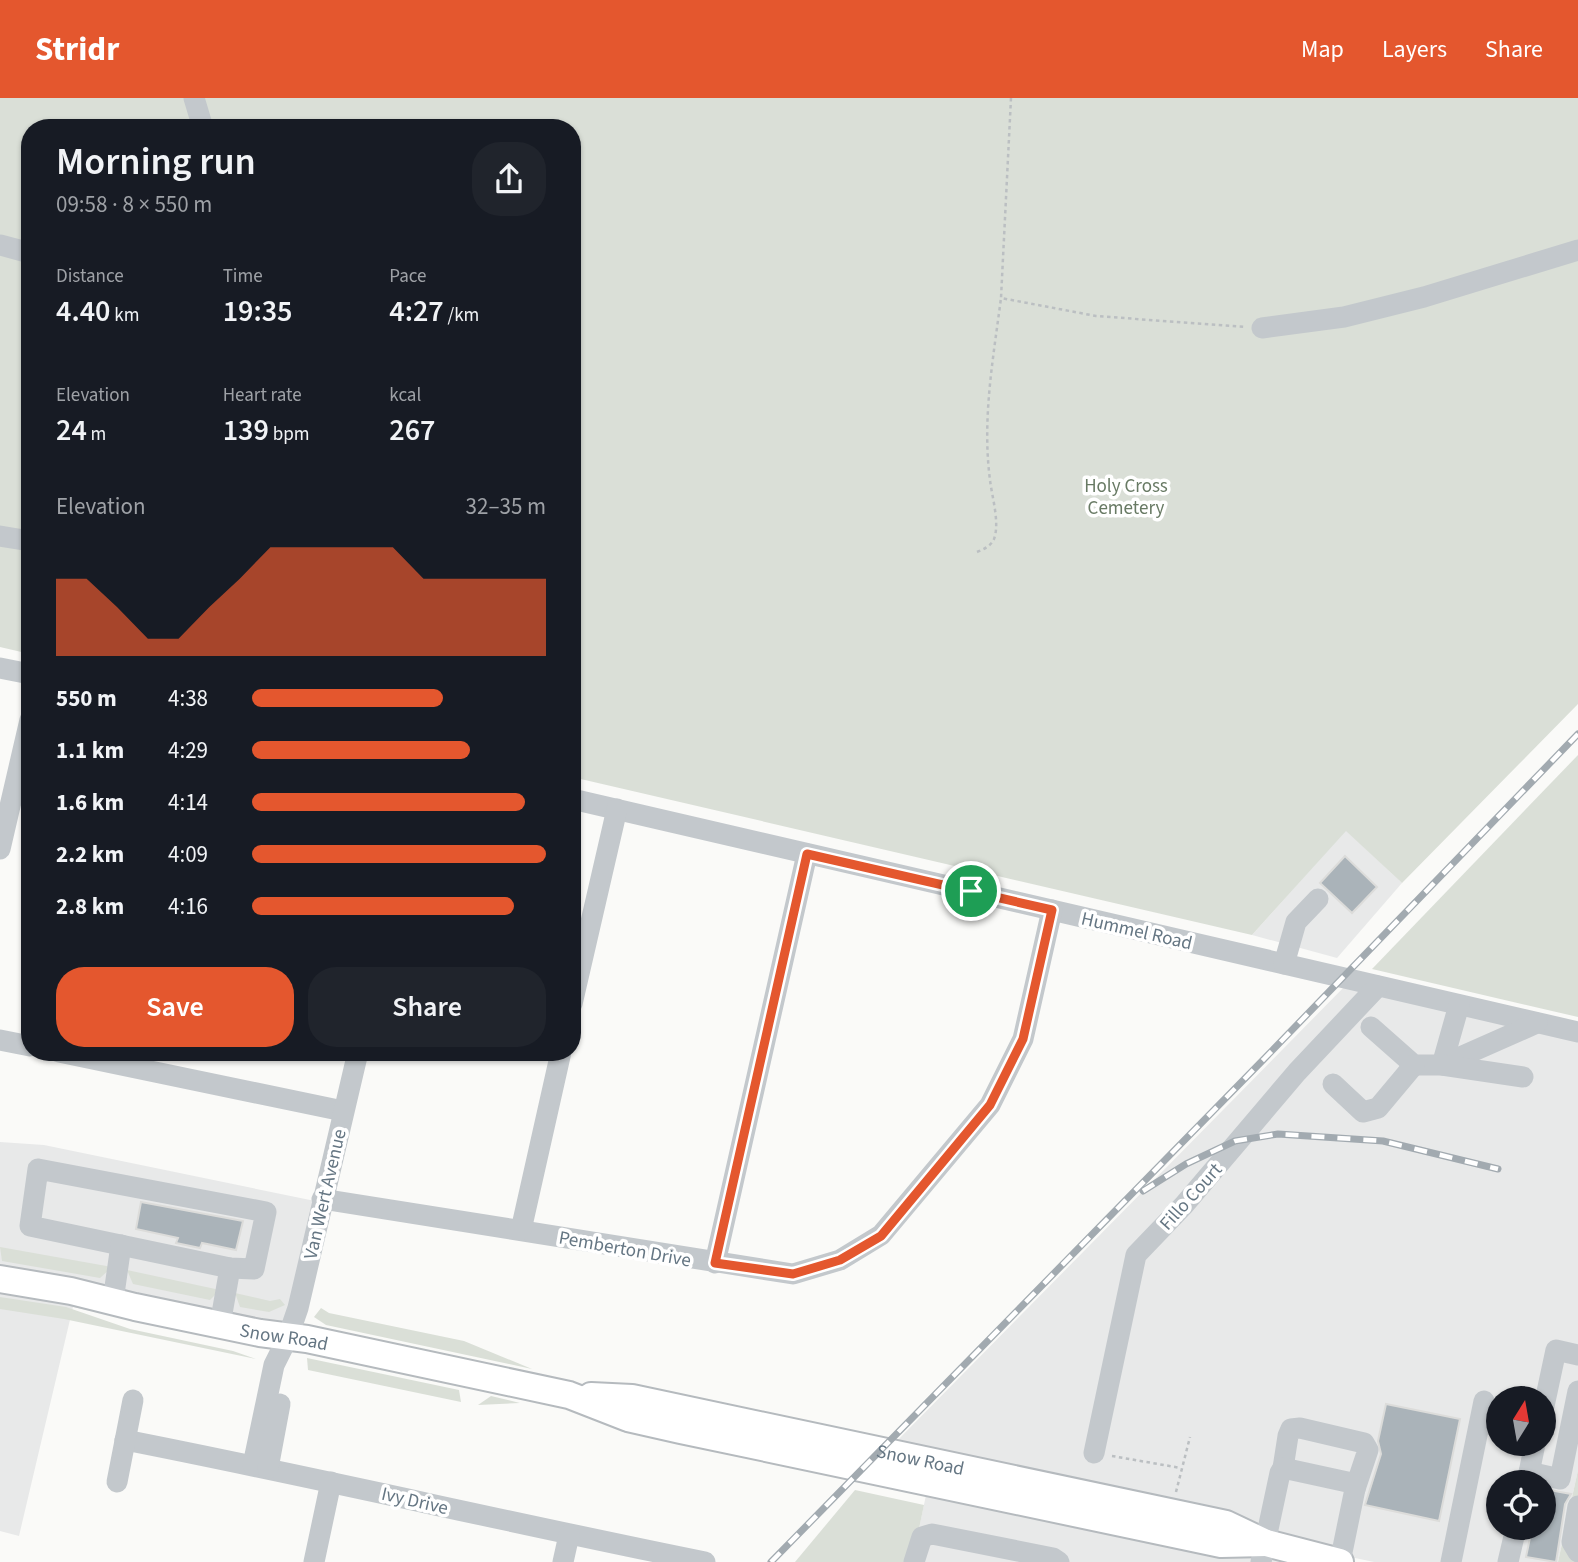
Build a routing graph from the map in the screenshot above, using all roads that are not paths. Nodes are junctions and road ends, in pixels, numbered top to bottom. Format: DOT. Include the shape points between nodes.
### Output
graph roads {
  1 [pos="194,98"];
  2 [pos="200,119"];
  3 [pos="0,245"];
  4 [pos="1578,250"];
  5 [pos="21,251"];
  6 [pos="1262,328"];
  7 [pos="0,536"];
  8 [pos="21,540"];
  9 [pos="0,667"];
  10 [pos="21,672"];
  11 [pos="21,759"];
  12 [pos="581,801"];
  13 [pos="617,809"];
  14 [pos="0,849"];
  15 [pos="807,854"];
  16 [pos="1318,898"];
  17 [pos="1052,910"];
  18 [pos="1284,964"];
  19 [pos="581,965"];
  20 [pos="1378,986"];
  21 [pos="1459,1005"];
  22 [pos="1537,1023"];
  23 [pos="1371,1027"];
  24 [pos="1578,1032"];
  25 [pos="0,1040"];
  26 [pos="21,1044"];
  27 [pos="153,1061"];
  28 [pos="356,1061"];
  29 [pos="559,1061"];
  30 [pos="1414,1065"];
  31 [pos="1442,1065"];
  32 [pos="1523,1077"];
  33 [pos="1333,1084"];
  34 [pos="344,1111"];
  35 [pos="322,1199"];
  36 [pos="521,1230"];
  37 [pos="121,1245"];
  38 [pos="715,1263"];
  39 [pos="230,1268"];
  40 [pos="0,1279"];
  41 [pos="113,1301"];
  42 [pos="220,1325"];
  43 [pos="288,1336"];
  44 [pos="1578,1355"];
  45 [pos="1548,1386"];
  46 [pos="1578,1391"];
  47 [pos="133,1400"];
  48 [pos="1485,1401"];
  49 [pos="125,1440"];
  50 [pos="1094,1452"];
  51 [pos="260,1466"];
  52 [pos="1283,1468"];
  53 [pos="1556,1479"];
  54 [pos="117,1482"];
  55 [pos="331,1482"];
  56 [pos="1354,1489"];
  57 [pos="1578,1506"];
  58 [pos="569,1535"];
  59 [pos="1513,1540"];
  60 [pos="1578,1552"];
  61 [pos="1264,1553"];
  62 [pos="674,1559"];
  63 [pos="314,1562"];
  64 [pos="563,1562"];
  65 [pos="705,1562"];
  66 [pos="914,1562"];
  67 [pos="1059,1562"];
  68 [pos="1340,1562"];
  69 [pos="1451,1562"];
  70 [pos="1508,1562"];
  1 -- 2 [label="street"];
  3 -- 5 [label="street"];
  4 -- 6 [label="street" via="1411,301 1343,317"];
  7 -- 8 [label="street"];
  9 -- 10 [label="street"];
  11 -- 14 [label="street"];
  12 -- 13 [label="street, Hummel Road"];
  13 -- 15 [label="street, Hummel Road"];
  13 -- 19 [label="street"];
  15 -- 17 [label="street, Hummel Road"];
  15 -- 38 [label="street"];
  16 -- 18 [label="street" via="1296,922"];
  17 -- 18 [label="street, Hummel Road"];
  17 -- 38 [label="street, Pemberton Drive" via="1023,1039 990,1105 881,1236 840,1260 793,1274"];
  18 -- 20 [label="street, Hummel Road"];
  20 -- 21 [label="street, Hummel Road"];
  20 -- 50 [label="street, Fillo Court" via="1136,1255"];
  21 -- 22 [label="street, Hummel Road"];
  21 -- 31 [label="street"];
  22 -- 24 [label="street, Hummel Road"];
  22 -- 31 [label="street"];
  23 -- 30 [label="street"];
  25 -- 26 [label="street"];
  27 -- 34 [label="street"];
  28 -- 34 [label="street, Van Wert Avenue"];
  29 -- 36 [label="street"];
  30 -- 31 [label="street"];
  30 -- 33 [label="street" via="1378,1108 1363,1112"];
  31 -- 32 [label="street"];
  34 -- 35 [label="street, Van Wert Avenue"];
  35 -- 36 [label="street, Pemberton Drive"];
  35 -- 43 [label="street, Van Wert Avenue"];
  36 -- 38 [label="street, Pemberton Drive"];
  37 -- 39 [label="street"];
  37 -- 39 [label="street" via="30,1226 37,1169 266,1212 254,1269"];
  37 -- 41 [label="street"];
  39 -- 42 [label="street"];
  40 -- 41 [label="main road, Snow Road"];
  41 -- 42 [label="main road, Snow Road"];
  42 -- 43 [label="main road, Snow Road"];
  43 -- 51 [label="street, Van Wert Avenue" via="274,1365"];
  43 -- 61 [label="main road, Snow Road" via="569,1395 628,1418 695,1433"];
  44 -- 45 [label="street" via="1556,1350"];
  46 -- 53 [label="street" via="1560,1479"];
  47 -- 49 [label="street"];
  48 -- 69 [label="street"];
  49 -- 51 [label="street, Ivy Drive"];
  49 -- 54 [label="street"];
  51 -- 55 [label="street, Ivy Drive"];
  52 -- 56 [label="street" via="1352,1483"];
  52 -- 56 [label="street" via="1292,1429 1364,1443 1368,1450"];
  52 -- 61 [label="street"];
  55 -- 58 [label="street, Ivy Drive"];
  55 -- 63 [label="street"];
  56 -- 68 [label="street"];
  57 -- 60 [label="street" via="1572,1542"];
  58 -- 62 [label="street, Ivy Drive"];
  58 -- 64 [label="street"];
  59 -- 70 [label="street"];
  61 -- 68 [label="main road, Snow Road"];
  62 -- 65 [label="street, Ivy Drive"];
  66 -- 67 [label="street" via="922,1537 932,1534"];
}
